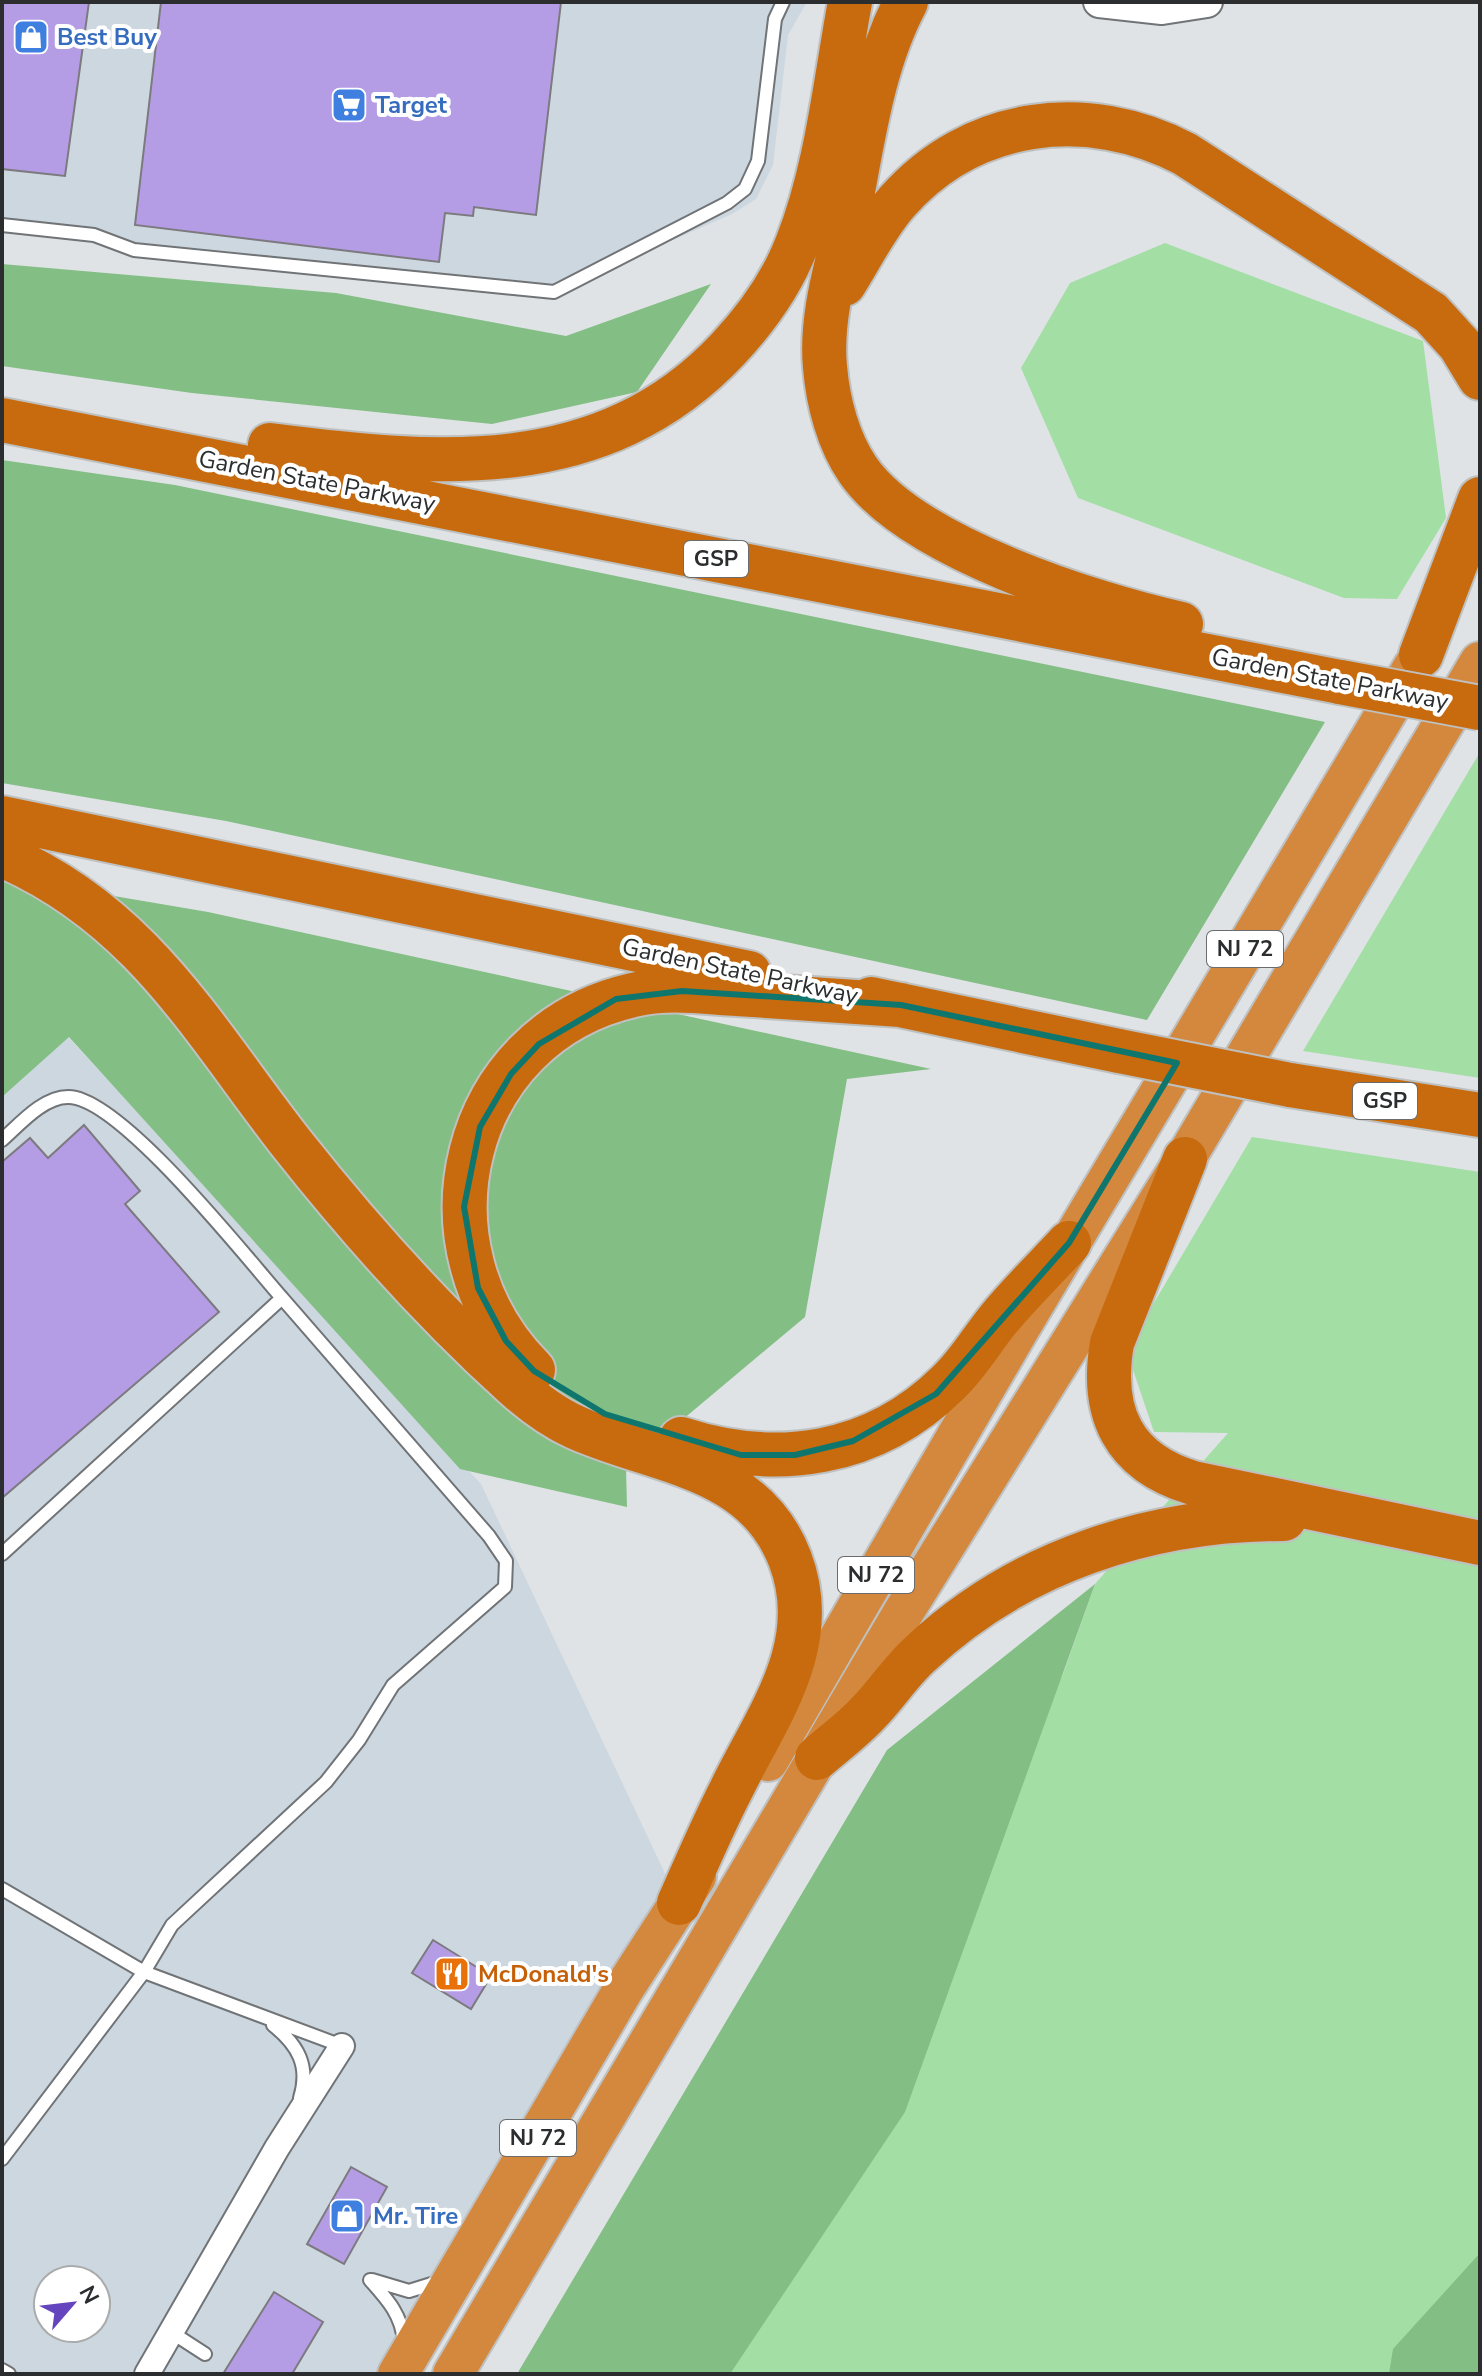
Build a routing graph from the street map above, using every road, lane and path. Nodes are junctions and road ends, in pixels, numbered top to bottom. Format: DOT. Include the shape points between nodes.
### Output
graph roads {
  1 [pos="783,2"];
  2 [pos="850,2"];
  3 [pos="866,2"];
  4 [pos="906,2"];
  5 [pos="1099,2"];
  6 [pos="1207,2"];
  7 [pos="833,91"];
  8 [pos="2,225"];
  9 [pos="829,310"];
  10 [pos="1480,378"];
  11 [pos="2,420"];
  12 [pos="92,436"];
  13 [pos="1480,499"];
  14 [pos="1480,555"];
  15 [pos="1421,655"];
  16 [pos="1480,662"];
  17 [pos="1340,682"];
  18 [pos="1480,708"];
  19 [pos="2,818"];
  20 [pos="2,855"];
  21 [pos="901,1005"];
  22 [pos="1480,1115"];
  23 [pos="2,1140"];
  24 [pos="1185,1159"];
  25 [pos="1069,1243"];
  26 [pos="282,1298"];
  27 [pos="1358,1521"];
  28 [pos="1480,1543"];
  29 [pos="2,1554"];
  30 [pos="817,1758"];
  31 [pos="2,1889"];
  32 [pos="679,1903"];
  33 [pos="144,1972"];
  34 [pos="264,2018"];
  35 [pos="342,2046"];
  36 [pos="277,2148"];
  37 [pos="2,2159"];
  38 [pos="459,2272"];
  39 [pos="171,2332"];
  40 [pos="205,2354"];
  41 [pos="2,2370"];
  42 [pos="400,2371"];
  43 [pos="9,2374"];
  44 [pos="147,2374"];
  45 [pos="453,2374"];
  1 -- 8 [label="lane" via="775,19 758,161 745,189 554,292 134,250 94,235"];
  2 -- 7 [label="highway"];
  3 -- 7 [label="highway"];
  4 -- 9 [label="highway" via="882,60"];
  5 -- 6 [label="street" via="1152,9"];
  7 -- 12 [label="highway" via="805,223 772,292 738,338 700,376 613,430 540,453 452,460 232,439"];
  9 -- 10 [label="highway" via="896,204 938,165 1012,129 1055,122 1099,124 1145,135 1185,154 1413,301 1446,328"];
  9 -- 17 [label="highway" via="824,364 837,426 859,473 900,513 991,561 1147,616 1259,642"];
  11 -- 12 [label="highway, Garden State Parkway / GSP"];
  12 -- 17 [label="highway, Garden State Parkway / GSP"];
  13 -- 15 [label="highway"];
  14 -- 15 [label="highway, NJ 72"];
  15 -- 25 [label="highway, NJ 72"];
  16 -- 24 [label="highway, NJ 72"];
  17 -- 18 [label="highway, Garden State Parkway / GSP, bridge"];
  19 -- 21 [label="highway, Garden State Parkway / GSP"];
  20 -- 32 [label="highway" via="73,893 134,941 375,1245 519,1389 573,1426 712,1475 745,1496 771,1524 795,1575 801,1613 796,1651 785,1687"];
  21 -- 22 [label="highway, Garden State Parkway / GSP, bridge" via="1290,1085"];
  21 -- 25 [label="highway" via="647,992 596,1007 539,1044 490,1105 472,1149 465,1187 464,1228 471,1267 506,1341 566,1395 626,1422 741,1455 813,1452 888,1426 936,1394"];
  23 -- 26 [label="lane" via="54,1099 86,1100 157,1156"];
  24 -- 27 [label="highway" via="1112,1343 1107,1387 1118,1426 1141,1457 1170,1475"];
  24 -- 30 [label="highway, NJ 72"];
  25 -- 32 [label="highway, NJ 72" via="749,1793"];
  26 -- 29 [label="lane"];
  26 -- 33 [label="lane" via="489,1536 506,1561 505,1587 393,1685 326,1782 172,1925"];
  27 -- 28 [label="highway"];
  27 -- 30 [label="highway" via="1255,1519 1188,1525 1062,1561 1001,1593 940,1636"];
  30 -- 45 [label="highway, NJ 72"];
  31 -- 33 [label="lane"];
  32 -- 38 [label="highway, NJ 72"];
  33 -- 34 [label="lane"];
  33 -- 37 [label="lane"];
  34 -- 35 [label="lane"];
  34 -- 36 [label="lane" via="290,2038 304,2068 301,2096"];
  35 -- 36 [label="street"];
  36 -- 39 [label="street"];
  38 -- 42 [label="highway, NJ 72"];
  38 -- 42 [label="lane" via="426,2289 409,2291 370,2280 401,2320"];
  39 -- 40 [label="lane"];
  39 -- 44 [label="street"];
  41 -- 43 [label="lane"];
}
